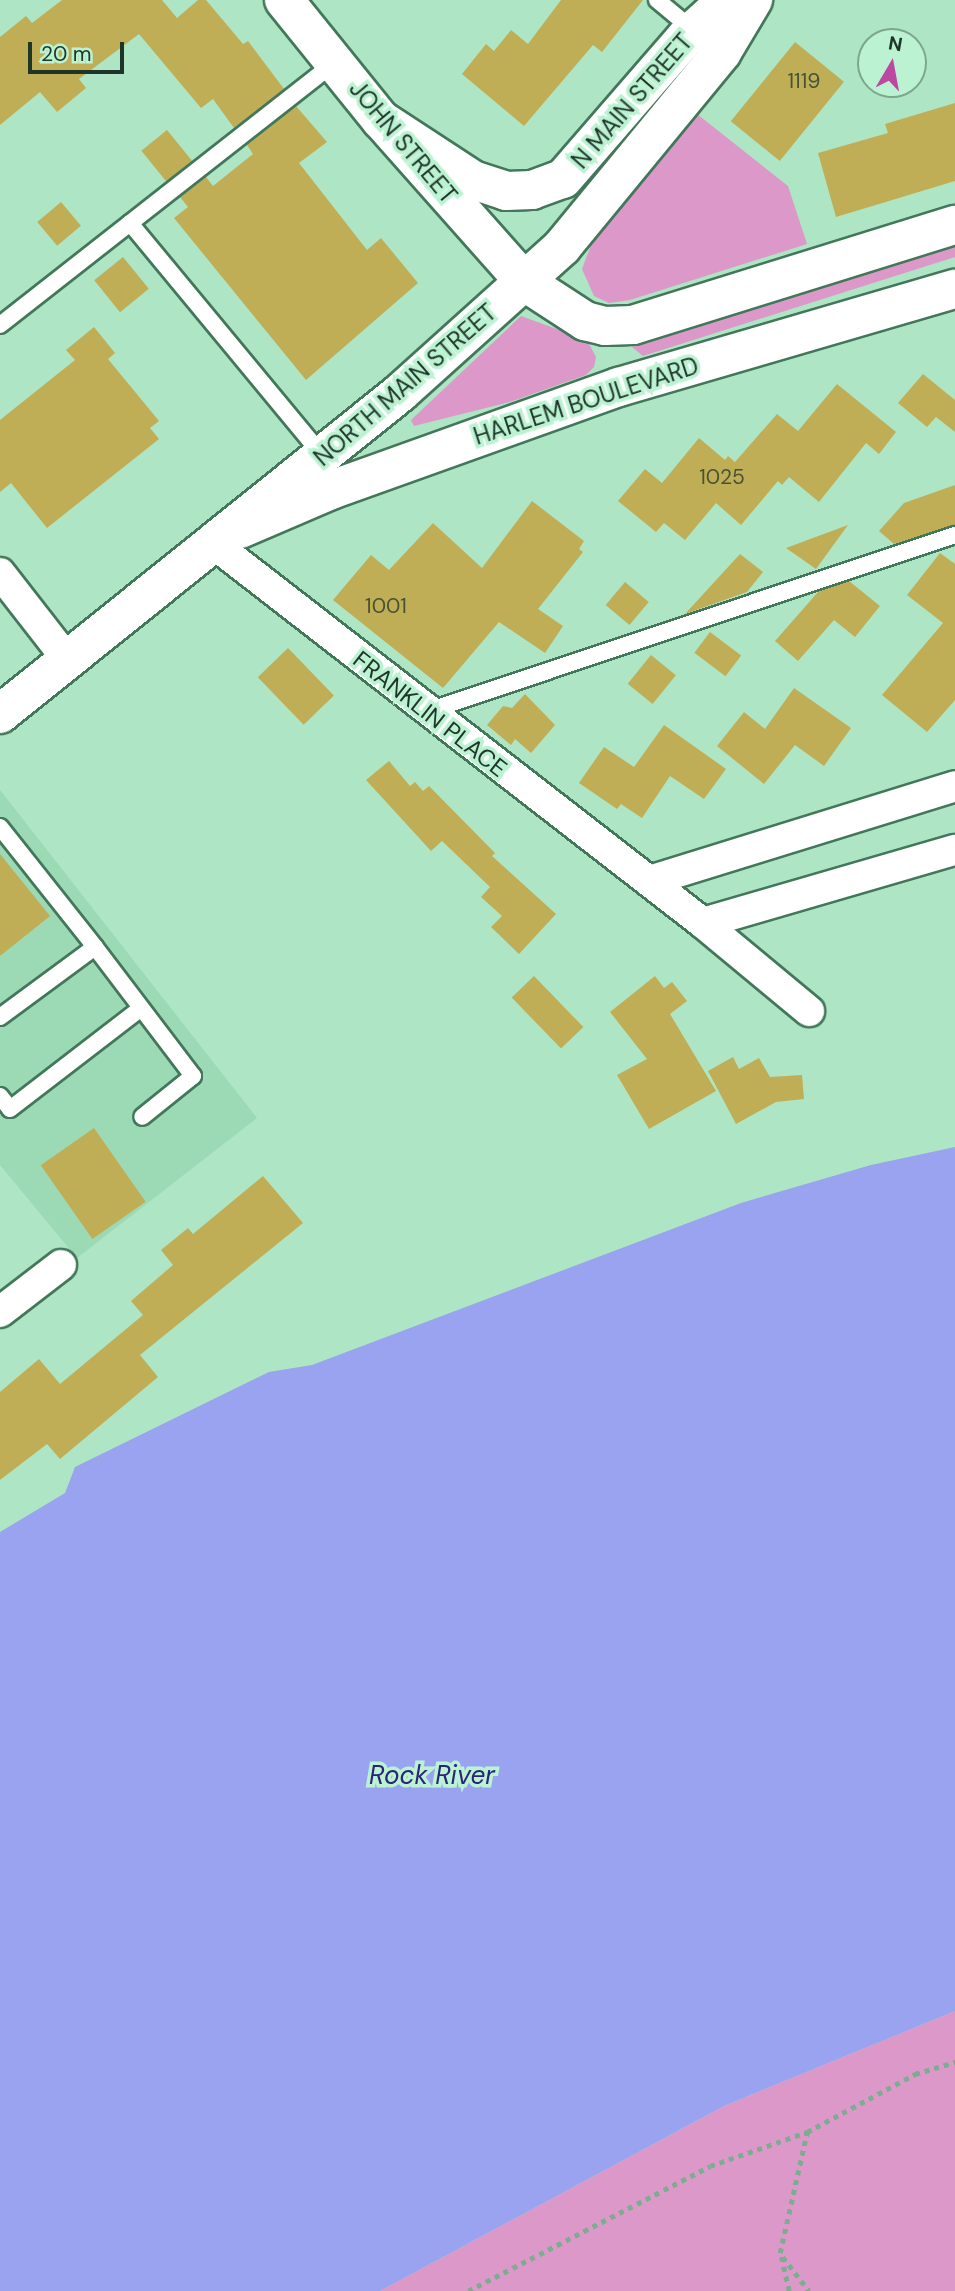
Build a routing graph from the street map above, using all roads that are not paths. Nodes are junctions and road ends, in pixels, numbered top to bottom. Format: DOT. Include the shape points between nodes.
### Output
graph roads {
  1 [pos="284,0"];
  2 [pos="657,0"];
  3 [pos="727,0"];
  4 [pos="753,0"];
  5 [pos="694,30"];
  6 [pos="335,61"];
  7 [pos="381,120"];
  8 [pos="130,223"];
  9 [pos="955,225"];
  10 [pos="525,282"];
  11 [pos="955,289"];
  12 [pos="0,325"];
  13 [pos="605,326"];
  14 [pos="619,387"];
  15 [pos="323,456"];
  16 [pos="955,535"];
  17 [pos="220,540"];
  18 [pos="0,573"];
  19 [pos="67,659"];
  20 [pos="426,712"];
  21 [pos="0,714"];
  22 [pos="955,786"];
  23 [pos="0,827"];
  24 [pos="955,850"];
  25 [pos="649,881"];
  26 [pos="704,923"];
  27 [pos="95,947"];
  28 [pos="141,1008"];
  29 [pos="809,1011"];
  30 [pos="0,1017"];
  31 [pos="0,1096"];
  32 [pos="142,1117"];
  33 [pos="61,1265"];
  34 [pos="0,1312"];
  1 -- 6 [label="main road, JOHN STREET"];
  2 -- 5 [label="lane"];
  3 -- 5 [label="main road, N MAIN STREET"];
  4 -- 10 [label="main road, NORTH MAIN STREET" via="722,52 562,247"];
  5 -- 7 [label="main road, N MAIN STREET" via="563,179 532,190 506,191 473,180"];
  6 -- 7 [label="main road, JOHN STREET"];
  6 -- 8 [label="lane"];
  7 -- 10 [label="main road, JOHN STREET"];
  8 -- 12 [label="lane"];
  8 -- 15 [label="lane"];
  9 -- 13 [label="main road" via="669,315"];
  10 -- 13 [label="main road" via="585,320"];
  10 -- 15 [label="main road, NORTH MAIN STREET"];
  11 -- 14 [label="main road, HARLEM BOULEVARD"];
  13 -- 14 [label="main road" via="616,346"];
  14 -- 17 [label="main road, HARLEM BOULEVARD" via="331,490"];
  15 -- 17 [label="main road, NORTH MAIN STREET"];
  16 -- 20 [label="lane"];
  17 -- 19 [label="main road, NORTH MAIN STREET"];
  17 -- 20 [label="street, FRANKLIN PLACE"];
  18 -- 19 [label="street"];
  19 -- 21 [label="main road, NORTH MAIN STREET"];
  20 -- 25 [label="street, FRANKLIN PLACE"];
  22 -- 25 [label="street"];
  23 -- 27 [label="lane"];
  24 -- 26 [label="street"];
  25 -- 26 [label="street, FRANKLIN PLACE"];
  26 -- 29 [label="street, FRANKLIN PLACE"];
  27 -- 28 [label="lane"];
  27 -- 30 [label="lane"];
  28 -- 31 [label="lane" via="10,1110"];
  28 -- 32 [label="lane" via="192,1076"];
  33 -- 34 [label="street"];
}
